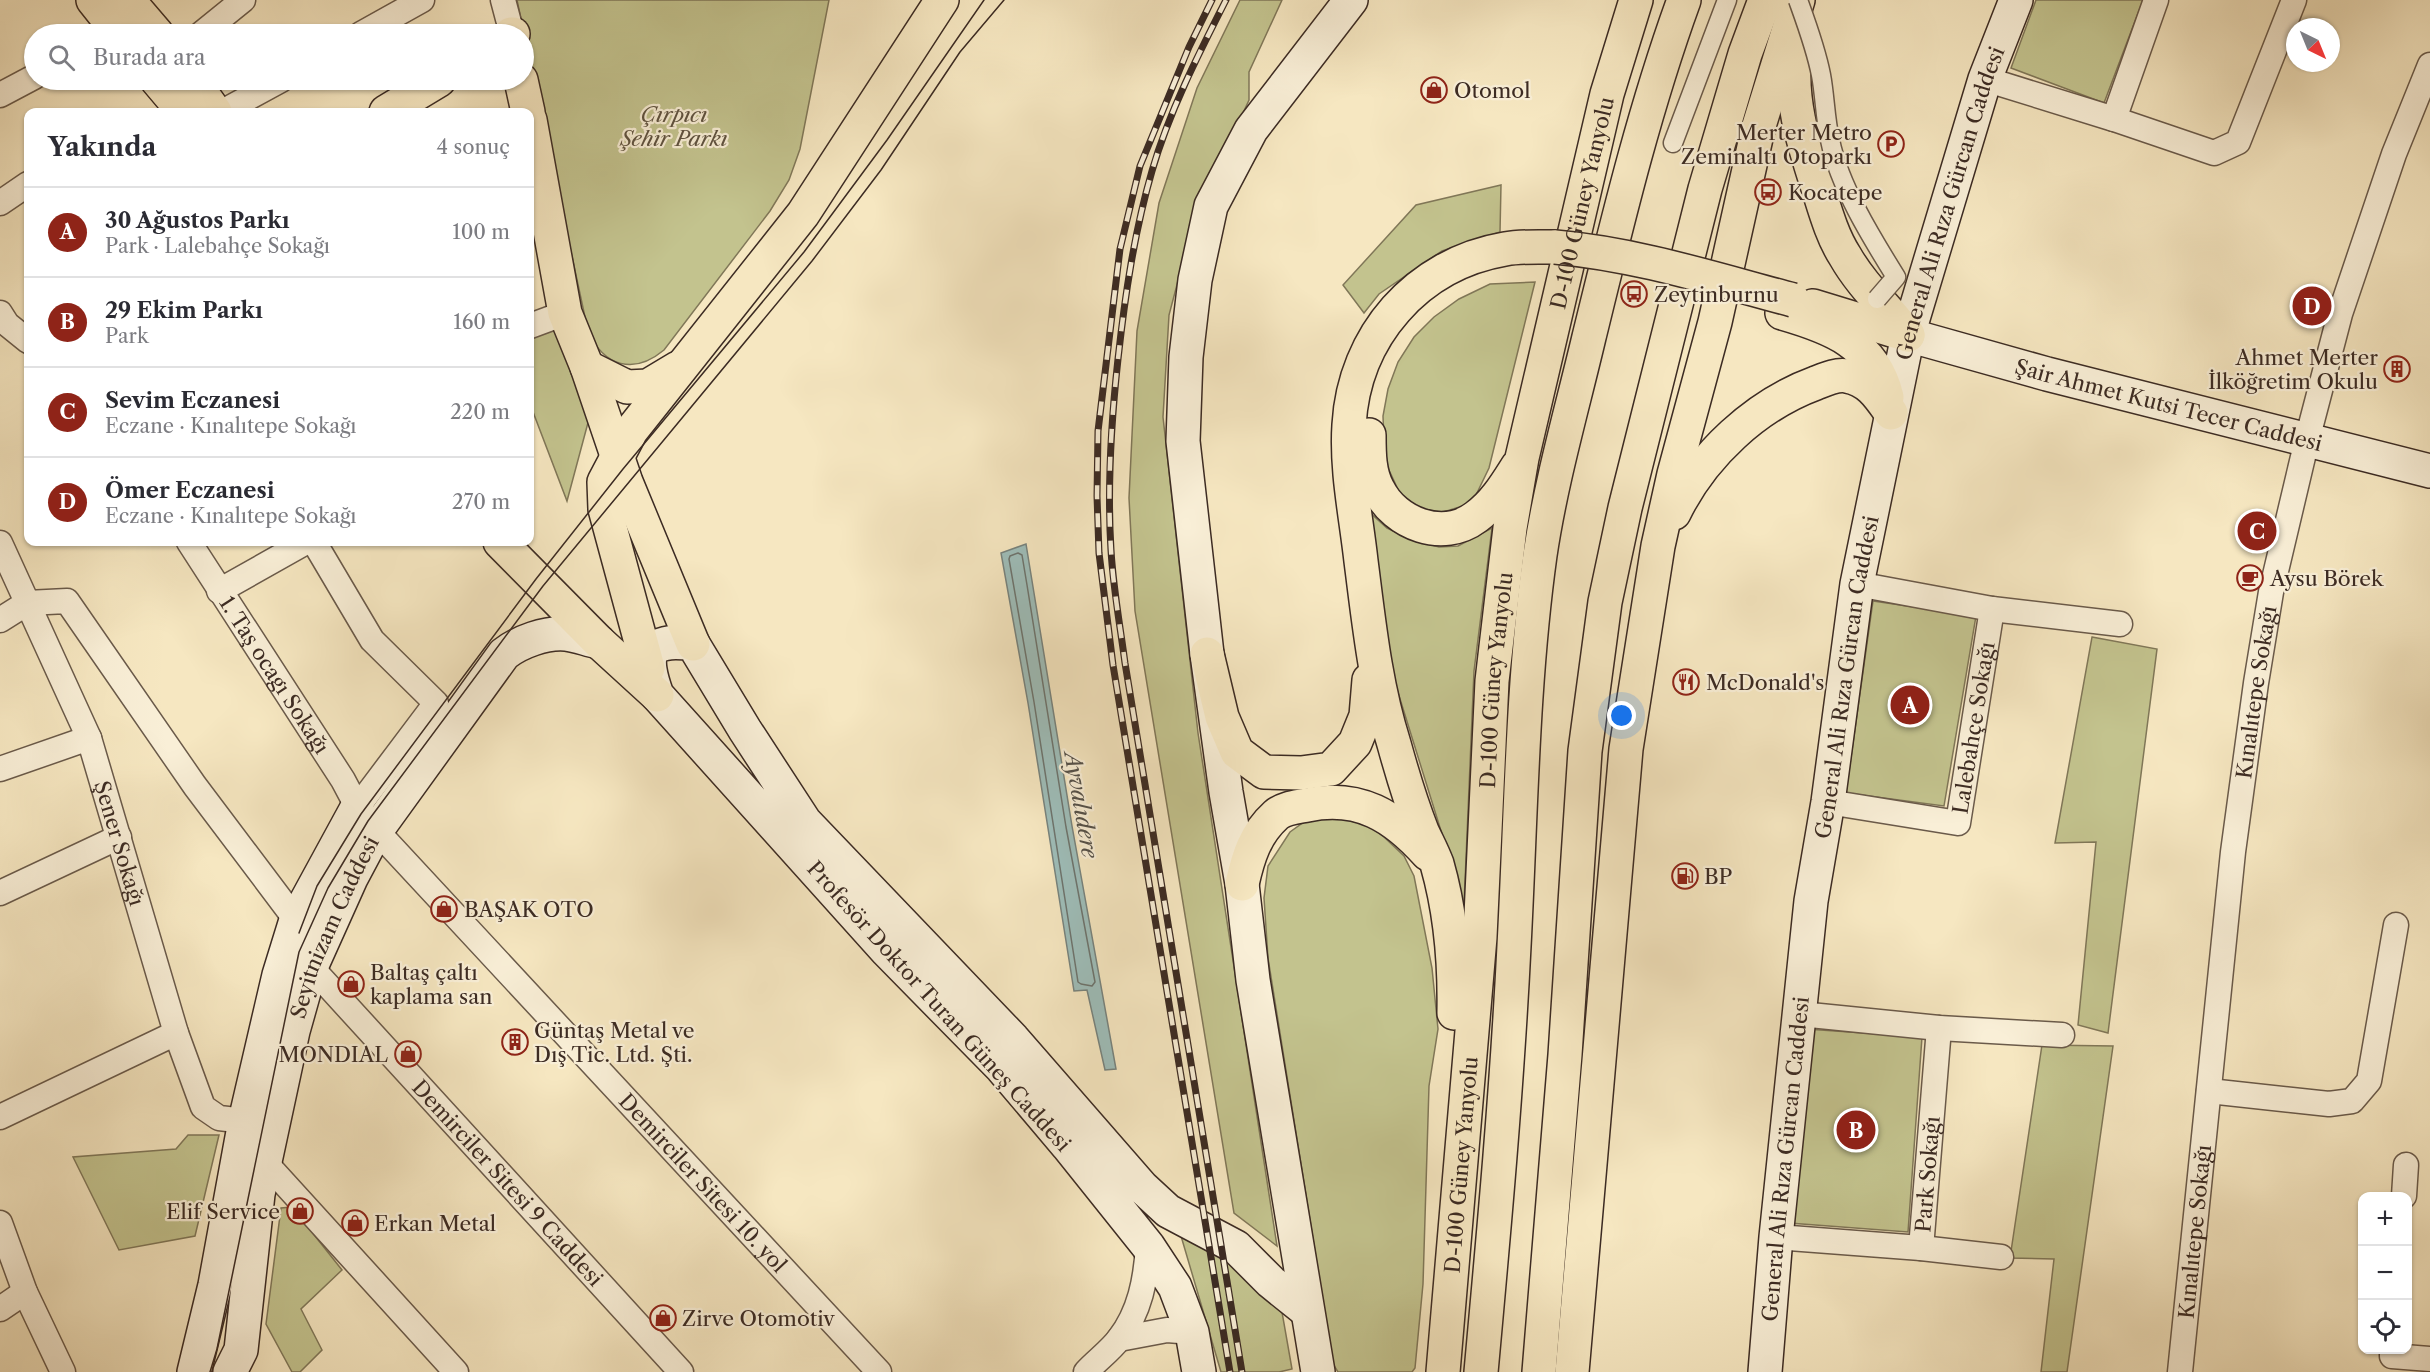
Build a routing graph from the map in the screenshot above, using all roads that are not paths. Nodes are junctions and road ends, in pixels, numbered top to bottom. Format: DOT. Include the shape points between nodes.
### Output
graph roads {
  1 [pos="243,0"];
  2 [pos="422,0"];
  3 [pos="503,0"];
  4 [pos="942,0"];
  5 [pos="1351,0"];
  6 [pos="1619,0"];
  7 [pos="1636,0"];
  8 [pos="1684,0"];
  9 [pos="1727,0"];
  10 [pos="1765,0"];
  11 [pos="1799,0"];
  12 [pos="2016,0"];
  13 [pos="2156,0"];
  14 [pos="2294,0"];
  15 [pos="110,19"];
  16 [pos="126,24"];
  17 [pos="213,24"];
  18 [pos="379,24"];
  19 [pos="509,24"];
  20 [pos="2430,64"];
  21 [pos="1985,79"];
  22 [pos="24,82"];
  23 [pos="165,90"];
  24 [pos="199,90"];
  25 [pos="263,90"];
  26 [pos="422,90"];
  27 [pos="523,90"];
  28 [pos="1606,94"];
  29 [pos="0,95"];
  30 [pos="181,108"];
  31 [pos="212,108"];
  32 [pos="229,108"];
  33 [pos="393,108"];
  34 [pos="527,108"];
  35 [pos="2114,118"];
  36 [pos="1673,143"];
  37 [pos="534,163"];
  38 [pos="24,187"];
  39 [pos="0,203"];
  40 [pos="1555,255"];
  41 [pos="1787,307"];
  42 [pos="565,313"];
  43 [pos="24,316"];
  44 [pos="2,324"];
  45 [pos="534,325"];
  46 [pos="1908,335"];
  47 [pos="24,338"];
  48 [pos="683,365"];
  49 [pos="587,367"];
  50 [pos="1891,413"];
  51 [pos="2307,441"];
  52 [pos="618,454"];
  53 [pos="1522,458"];
  54 [pos="2430,471"];
  55 [pos="0,543"];
  56 [pos="191,546"];
  57 [pos="299,546"];
  58 [pos="317,546"];
  59 [pos="504,546"];
  60 [pos="1658,546"];
  61 [pos="1857,584"];
  62 [pos="219,591"];
  63 [pos="27,603"];
  64 [pos="1992,609"];
  65 [pos="0,620"];
  66 [pos="2120,624"];
  67 [pos="599,642"];
  68 [pos="693,644"];
  69 [pos="1372,648"];
  70 [pos="1207,654"];
  71 [pos="653,682"];
  72 [pos="88,738"];
  73 [pos="0,769"];
  74 [pos="1828,802"];
  75 [pos="366,819"];
  76 [pos="119,837"];
  77 [pos="1436,863"];
  78 [pos="1242,884"];
  79 [pos="0,893"];
  80 [pos="296,920"];
  81 [pos="2396,925"];
  82 [pos="311,967"];
  83 [pos="1800,1014"];
  84 [pos="1939,1028"];
  85 [pos="176,1033"];
  86 [pos="2062,1035"];
  87 [pos="2209,1091"];
  88 [pos="0,1117"];
  89 [pos="1465,1118"];
  90 [pos="245,1121"];
  91 [pos="264,1161"];
  92 [pos="2406,1165"];
  93 [pos="2404,1192"];
  94 [pos="258,1194"];
  95 [pos="298,1199"];
  96 [pos="0,1223"];
  97 [pos="1776,1237"];
  98 [pos="1148,1246"];
  99 [pos="1921,1248"];
  100 [pos="2001,1257"];
  101 [pos="25,1292"];
  102 [pos="1450,1299"];
  103 [pos="0,1309"];
  104 [pos="1307,1311"];
  105 [pos="1192,1332"];
  106 [pos="1119,1339"];
  107 [pos="2392,1354"];
  108 [pos="2430,1359"];
  109 [pos="241,1365"];
  110 [pos="63,1372"];
  111 [pos="194,1372"];
  112 [pos="456,1372"];
  113 [pos="681,1372"];
  114 [pos="879,1372"];
  115 [pos="1086,1372"];
  116 [pos="1198,1372"];
  117 [pos="1318,1372"];
  118 [pos="1427,1372"];
  119 [pos="1443,1372"];
  120 [pos="1481,1372"];
  121 [pos="1539,1372"];
  122 [pos="1572,1372"];
  123 [pos="1765,1372"];
  124 [pos="2180,1372"];
  1 -- 17 [label="street"];
  2 -- 18 [label="street"];
  3 -- 19 [label="street"];
  4 -- 48 [label="main road" via="802,214"];
  5 -- 70 [label="main road" via="1251,130 1211,206 1195,280 1186,357 1183,441"];
  6 -- 28 [label="main road"];
  7 -- 28 [label="main road, D-100 Güney Yanyolu"];
  8 -- 120 [label="main road" via="1644,121 1556,470 1540,554 1532,625 1512,996"];
  9 -- 36 [label="street"];
  10 -- 121 [label="main road" via="1702,200 1605,602 1585,751"];
  11 -- 46 [label="main road" via="1793,83 1801,129 1825,211 1844,255"];
  11 -- 60 [label="main road" via="1758,129 1715,322"];
  12 -- 21 [label="main road, General Ali Rıza Gürcan Caddesi"];
  13 -- 35 [label="street"];
  14 -- 35 [label="street" via="2238,142 2214,153"];
  15 -- 16 [label="main road"];
  20 -- 51 [label="street, Kınalıtepe Sokağı" via="2394,154 2340,315"];
  21 -- 35 [label="street"];
  21 -- 46 [label="main road, General Ali Rıza Gürcan Caddesi"];
  22 -- 29 [label="street"];
  23 -- 30 [label="main road"];
  24 -- 31 [label="main road"];
  25 -- 32 [label="street"];
  26 -- 33 [label="main road"];
  27 -- 34 [label="main road"];
  28 -- 53 [label="main road, D-100 Güney Yanyolu"];
  37 -- 42 [label="main road"];
  38 -- 39 [label="street"];
  40 -- 41 [label="main road" via="1607,270"];
  40 -- 53 [label="main road" via="1466,279 1412,321 1384,364 1369,414 1371,469 1378,490 1391,507 1423,527 1437,530 1475,519 1498,497"];
  40 -- 69 [label="main road" via="1530,247 1461,262 1412,293 1377,332 1364,356 1351,403 1349,463"];
  41 -- 46 [label="main road"];
  41 -- 50 [label="main road" via="1857,346 1882,378"];
  42 -- 45 [label="street"];
  42 -- 49 [label="main road"];
  43 -- 44 [label="street"];
  44 -- 47 [label="street"];
  46 -- 50 [label="main road, General Ali Rıza Gürcan Caddesi"];
  46 -- 51 [label="main road, Şair Ahmet Kutsi Tecer Caddesi"];
  48 -- 49 [label="main road" via="648,386 627,387"];
  48 -- 52 [label="main road"];
  49 -- 52 [label="main road"];
  50 -- 60 [label="main road" via="1875,390 1845,375 1806,387 1781,401 1760,413 1717,451 1682,495"];
  50 -- 61 [label="main road, General Ali Rıza Gürcan Caddesi"];
  51 -- 54 [label="main road, Şair Ahmet Kutsi Tecer Caddesi"];
  51 -- 87 [label="street, Kınalıtepe Sokağı" via="2271,592 2256,682 2233,852"];
  52 -- 68 [label="main road"];
  52 -- 71 [label="main road" via="604,482 605,509"];
  53 -- 89 [label="main road, D-100 Güney Yanyolu" via="1506,552 1492,681 1480,937"];
  55 -- 63 [label="street, Şener Sokağı"];
  56 -- 62 [label="street, 1. Taş ocagı Sokağı"];
  57 -- 62 [label="street"];
  58 -- 75 [label="street" via="372,640 436,704"];
  59 -- 67 [label="main road"];
  60 -- 122 [label="main road" via="1626,749"];
  61 -- 64 [label="street"];
  61 -- 74 [label="main road, General Ali Rıza Gürcan Caddesi"];
  62 -- 75 [label="street, 1. Taş ocagı Sokağı"];
  63 -- 65 [label="street"];
  63 -- 72 [label="street, Şener Sokağı"];
  63 -- 80 [label="street" via="67,601 195,786"];
  64 -- 66 [label="street"];
  64 -- 74 [label="street, Lalebahçe Sokağı" via="1958,823"];
  67 -- 71 [label="main road"];
  67 -- 75 [label="main road, Seyitnizam Caddesi" via="566,634 515,645"];
  68 -- 71 [label="main road" via="662,643 653,650"];
  68 -- 104 [label="main road" via="805,822 1013,1039 1142,1187 1168,1211 1236,1247"];
  69 -- 70 [label="main road" via="1366,716 1355,743 1331,769 1301,773 1264,772 1237,752 1222,717"];
  69 -- 77 [label="main road" via="1394,744"];
  70 -- 78 [label="main road"];
  71 -- 98 [label="main road, Profesör Doktor Turan Güneş Caddesi" via="887,951 1002,1068"];
  72 -- 73 [label="street"];
  72 -- 76 [label="street, Şener Sokağı"];
  74 -- 83 [label="main road, General Ali Rıza Gürcan Caddesi" via="1811,901"];
  75 -- 80 [label="main road, Seyitnizam Caddesi"];
  75 -- 82 [label="main road, Seyitnizam Caddesi" via="351,878"];
  75 -- 114 [label="street, Demirciler Sitesi 10. yol"];
  76 -- 79 [label="street"];
  76 -- 85 [label="street, Şener Sokağı"];
  77 -- 78 [label="main road" via="1384,814 1369,807 1319,802 1278,813 1250,851"];
  77 -- 89 [label="main road" via="1450,925 1455,978 1453,1076"];
  78 -- 104 [label="main road" via="1253,980"];
  80 -- 90 [label="main road, Seyitnizam Caddesi"];
  81 -- 87 [label="street" via="2368,1081 2352,1101 2329,1104"];
  82 -- 91 [label="main road, Seyitnizam Caddesi"];
  82 -- 113 [label="street, Demirciler Sitesi 9 Caddesi"];
  83 -- 84 [label="street"];
  83 -- 97 [label="main road, General Ali Rıza Gürcan Caddesi"];
  84 -- 86 [label="street"];
  84 -- 99 [label="street, Park Sokağı"];
  85 -- 88 [label="street"];
  85 -- 90 [label="street, Şener Sokağı" via="203,1107 219,1118"];
  87 -- 124 [label="street, Kınalıtepe Sokağı"];
  89 -- 102 [label="main road, D-100 Güney Yanyolu"];
  90 -- 111 [label="main road, Seyitnizam Caddesi" via="215,1285"];
  91 -- 94 [label="main road, Seyitnizam Caddesi"];
  91 -- 95 [label="street"];
  92 -- 93 [label="street"];
  94 -- 95 [label="street"];
  94 -- 109 [label="main road, Seyitnizam Caddesi"];
  95 -- 112 [label="street"];
  96 -- 101 [label="street"];
  97 -- 99 [label="street, Park Sokağı"];
  97 -- 123 [label="main road, General Ali Rıza Gürcan Caddesi"];
  98 -- 105 [label="main road, Profesör Doktor Turan Güneş Caddesi" via="1175,1287"];
  98 -- 106 [label="street" via="1141,1299"];
  99 -- 100 [label="street"];
  101 -- 103 [label="street"];
  101 -- 110 [label="street"];
  102 -- 118 [label="main road"];
  102 -- 119 [label="main road, D-100 Güney Yanyolu"];
  104 -- 117 [label="main road"];
  105 -- 106 [label="street" via="1150,1331"];
  105 -- 116 [label="main road, Profesör Doktor Turan Güneş Caddesi"];
  106 -- 115 [label="street"];
  107 -- 108 [label="street"];
}
